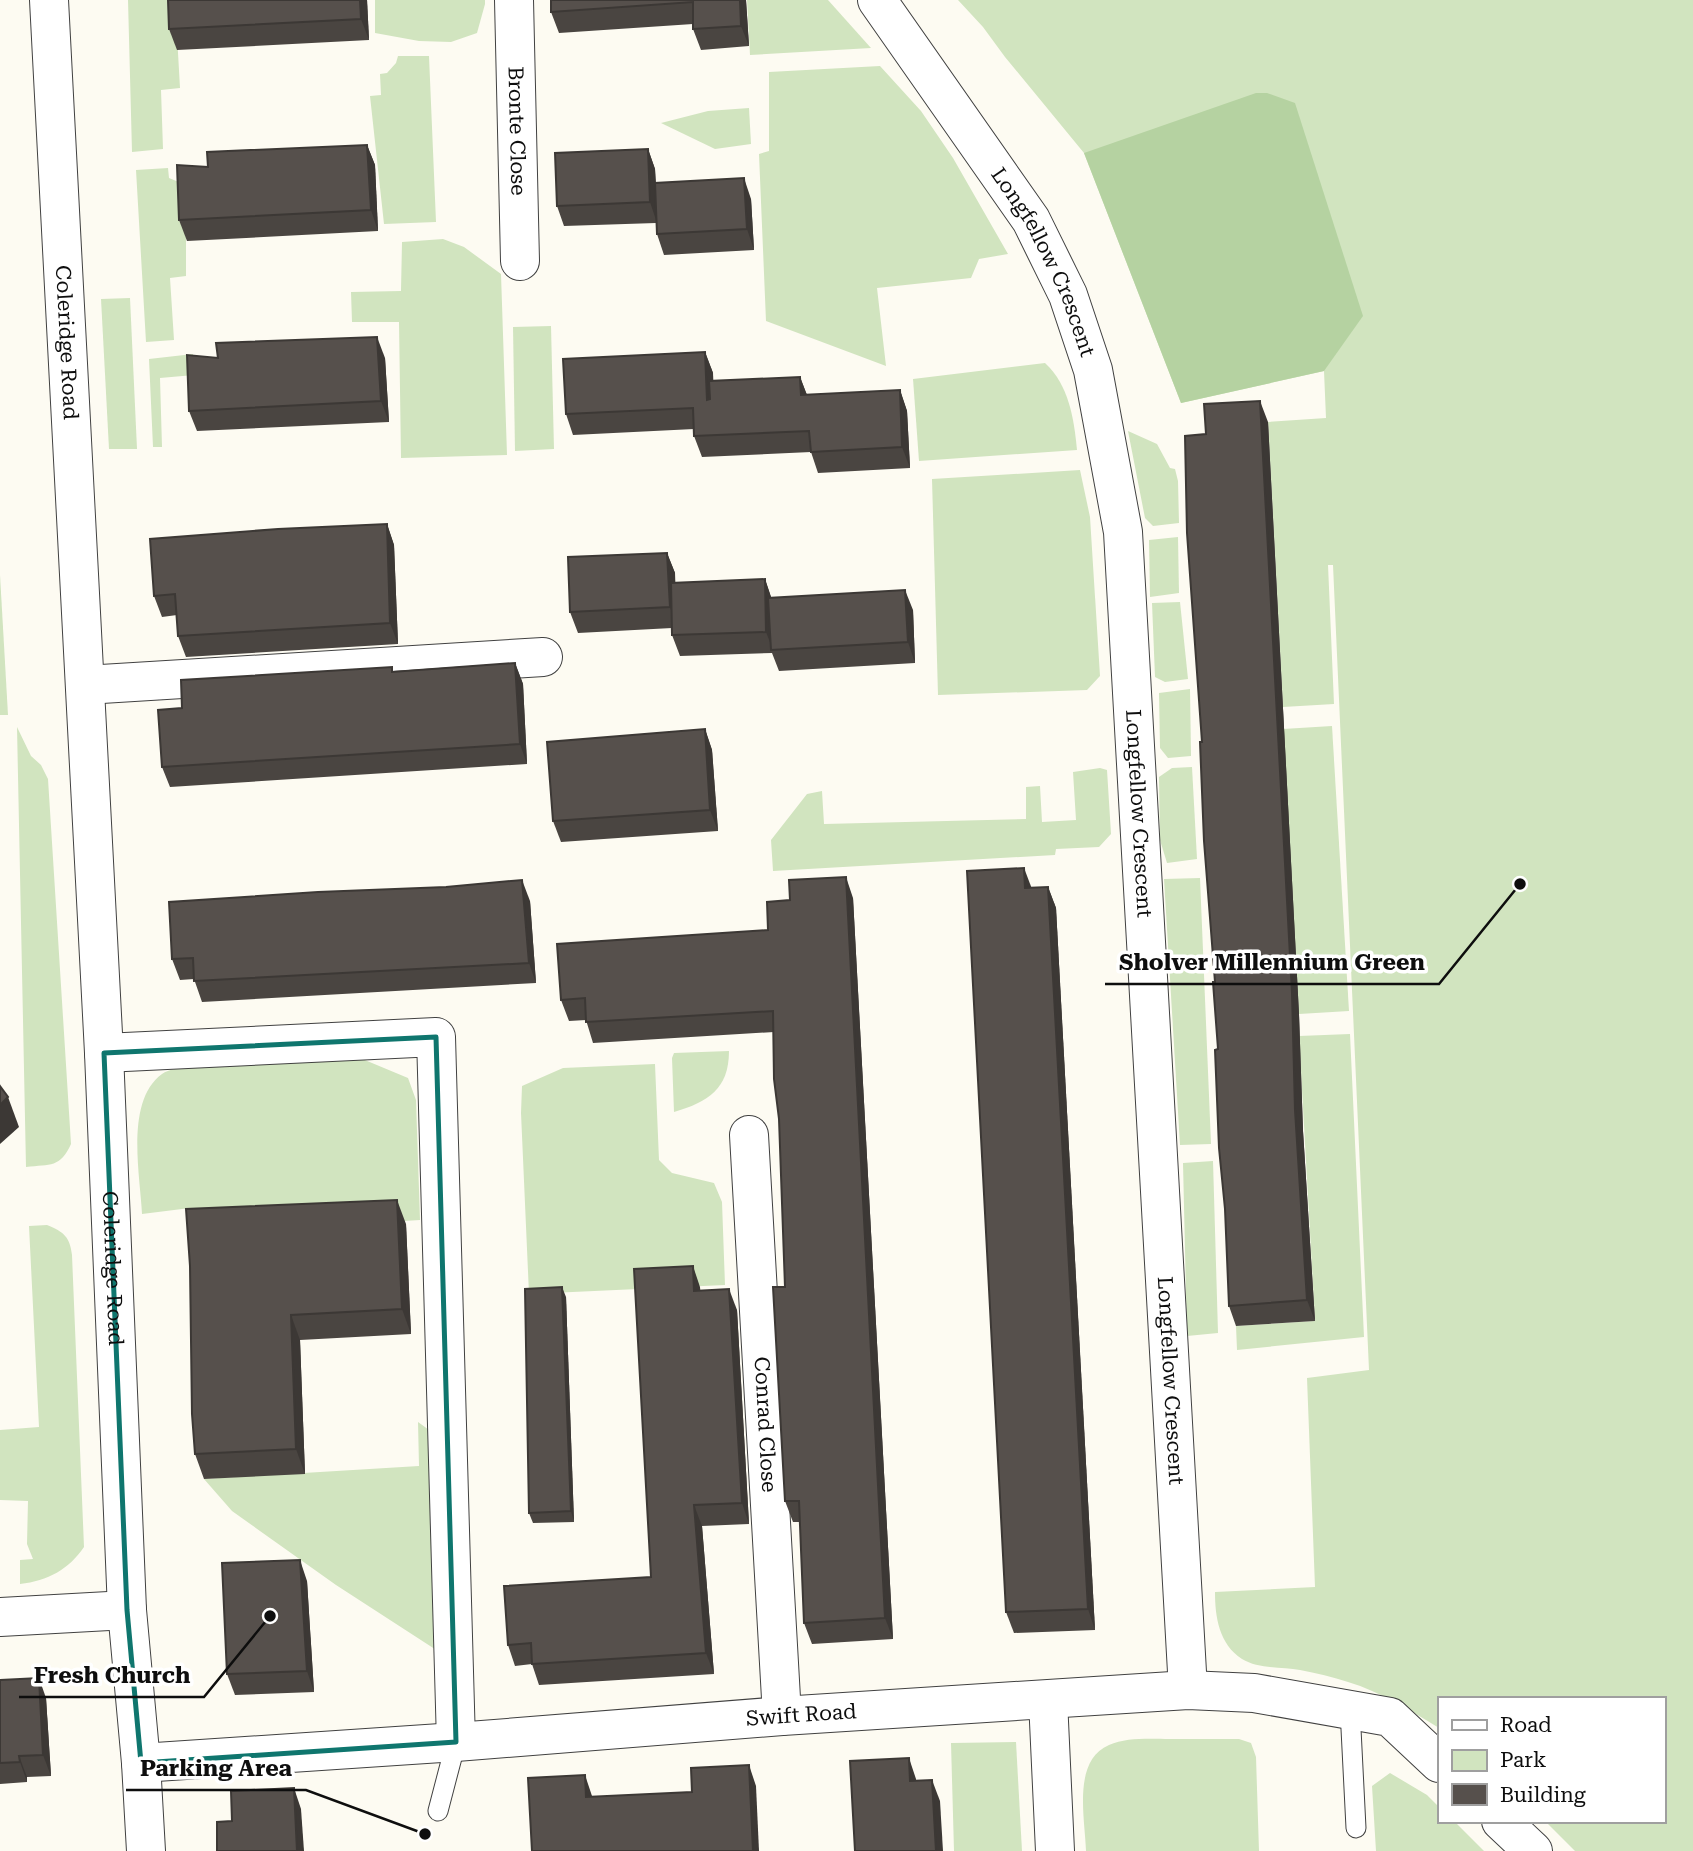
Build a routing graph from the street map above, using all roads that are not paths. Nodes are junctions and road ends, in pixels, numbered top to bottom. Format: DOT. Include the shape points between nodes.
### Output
graph roads {
  1 [pos="48,0"];
  2 [pos="514,0"];
  3 [pos="877,0"];
  4 [pos="520,261"];
  5 [pos="543,657"];
  6 [pos="85,685"];
  7 [pos="104,1053"];
  8 [pos="748,1135"];
  9 [pos="127,1610"];
  10 [pos="0,1617"];
  11 [pos="1188,1690"];
  12 [pos="1048,1700"];
  13 [pos="1350,1709"];
  14 [pos="782,1716"];
  15 [pos="456,1742"];
  16 [pos="1438,1762"];
  17 [pos="141,1763"];
  18 [pos="438,1811"];
  19 [pos="1503,1823"];
  20 [pos="1356,1828"];
  21 [pos="146,1851"];
  22 [pos="1055,1851"];
  23 [pos="1533,1851"];
  1 -- 6 [label="street, Coleridge Road"];
  2 -- 4 [label="street, Bronte Close"];
  3 -- 11 [label="street, Longfellow Crescent" via="1031,220 1068,295 1093,370 1123,531"];
  5 -- 6 [label="street"];
  6 -- 7 [label="street, Coleridge Road"];
  7 -- 9 [label="street, Coleridge Road"];
  7 -- 15 [label="street" via="436,1037"];
  8 -- 14 [label="street, Conrad Close"];
  9 -- 10 [label="street"];
  9 -- 17 [label="street, Coleridge Road"];
  11 -- 12 [label="street, Swift Road"];
  11 -- 13 [label="street, Swift Road" via="1254,1693"];
  12 -- 14 [label="street, Swift Road"];
  12 -- 22 [label="street"];
  13 -- 16 [label="street, Swift Road" via="1390,1717"];
  13 -- 20 [label="lane"];
  14 -- 15 [label="street, Swift Road"];
  15 -- 17 [label="street, Swift Road"];
  15 -- 18 [label="lane"];
  17 -- 21 [label="street, Coleridge Road"];
  19 -- 23 [label="street"];
}
